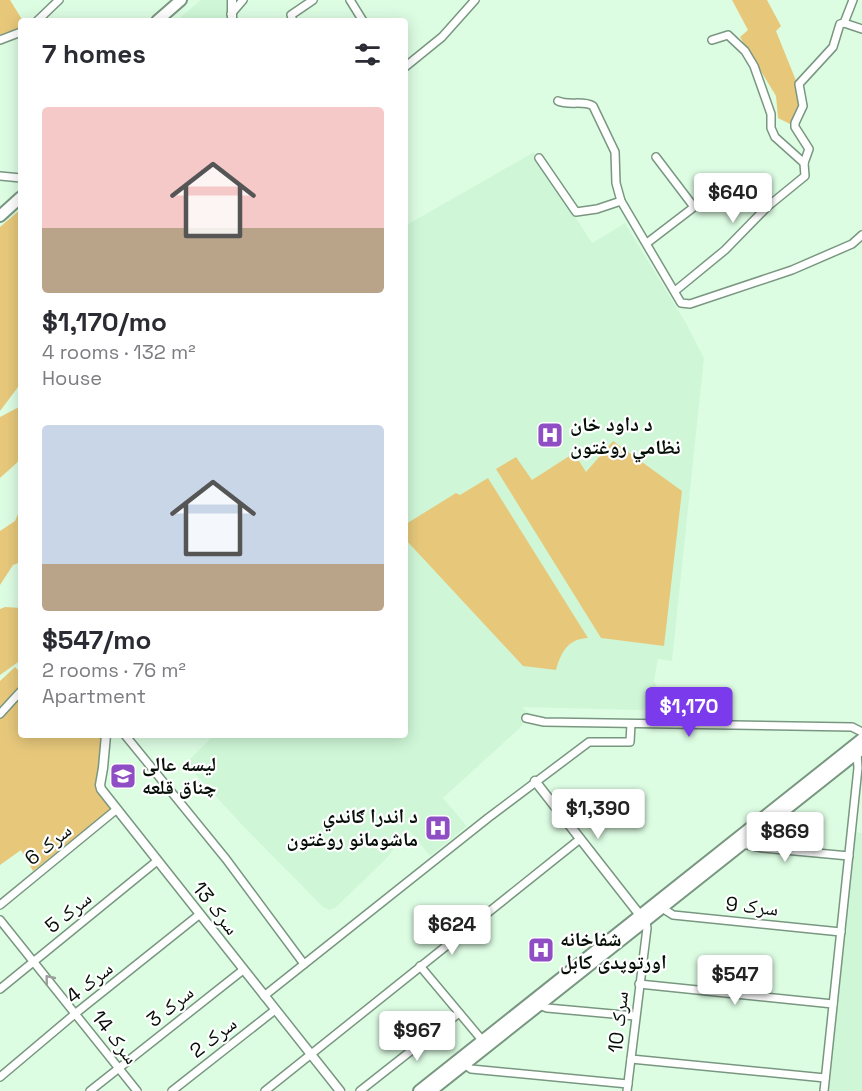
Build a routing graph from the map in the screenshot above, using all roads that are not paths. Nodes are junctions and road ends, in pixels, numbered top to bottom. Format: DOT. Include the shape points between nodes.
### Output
graph roads {
  1 [pos="59,0"];
  2 [pos="181,0"];
  3 [pos="189,0"];
  4 [pos="232,0"];
  5 [pos="243,0"];
  6 [pos="313,0"];
  7 [pos="350,0"];
  8 [pos="475,0"];
  9 [pos="853,0"];
  10 [pos="231,17"];
  11 [pos="40,18"];
  12 [pos="160,18"];
  13 [pos="169,18"];
  14 [pos="292,18"];
  15 [pos="361,18"];
  16 [pos="844,23"];
  17 [pos="862,29"];
  18 [pos="18,34"];
  19 [pos="0,40"];
  20 [pos="712,40"];
  21 [pos="408,65"];
  22 [pos="558,101"];
  23 [pos="656,157"];
  24 [pos="539,158"];
  25 [pos="804,163"];
  26 [pos="0,176"];
  27 [pos="18,178"];
  28 [pos="18,191"];
  29 [pos="18,200"];
  30 [pos="621,201"];
  31 [pos="0,207"];
  32 [pos="0,216"];
  33 [pos="862,235"];
  34 [pos="647,243"];
  35 [pos="675,291"];
  36 [pos="18,694"];
  37 [pos="0,714"];
  38 [pos="526,718"];
  39 [pos="631,724"];
  40 [pos="862,732"];
  41 [pos="106,738"];
  42 [pos="127,738"];
  43 [pos="862,739"];
  44 [pos="859,751"];
  45 [pos="535,782"];
  46 [pos="117,809"];
  47 [pos="580,839"];
  48 [pos="739,841"];
  49 [pos="849,856"];
  50 [pos="157,861"];
  51 [pos="0,904"];
  52 [pos="658,906"];
  53 [pos="200,914"];
  54 [pos="643,918"];
  55 [pos="0,920"];
  56 [pos="841,932"];
  57 [pos="34,961"];
  58 [pos="304,964"];
  59 [pos="420,966"];
  60 [pos="243,970"];
  61 [pos="639,984"];
  62 [pos="0,989"];
  63 [pos="264,996"];
  64 [pos="535,1003"];
  65 [pos="833,1004"];
  66 [pos="275,1010"];
  67 [pos="76,1013"];
  68 [pos="459,1013"];
  69 [pos="635,1016"];
  70 [pos="482,1040"];
  71 [pos="310,1054"];
  72 [pos="631,1059"];
  73 [pos="462,1062"];
  74 [pos="119,1068"];
  75 [pos="0,1077"];
  76 [pos="825,1078"];
  77 [pos="627,1087"];
  78 [pos="90,1091"];
  79 [pos="137,1091"];
  80 [pos="172,1091"];
  81 [pos="265,1091"];
  82 [pos="340,1091"];
  83 [pos="360,1091"];
  84 [pos="419,1091"];
  85 [pos="431,1091"];
  86 [pos="824,1091"];
  1 -- 11 [label="street"];
  2 -- 12 [label="main road"];
  3 -- 13 [label="main road"];
  4 -- 10 [label="street"];
  5 -- 10 [label="street"];
  6 -- 14 [label="street" via="291,15"];
  7 -- 15 [label="street"];
  8 -- 21 [label="street" via="442,37"];
  9 -- 16 [label="street"];
  16 -- 17 [label="street"];
  16 -- 25 [label="street" via="840,24 833,47 800,84 804,106 795,127 809,149"];
  18 -- 19 [label="street"];
  20 -- 25 [label="street" via="728,35 745,51 771,114 775,137"];
  22 -- 30 [label="street" via="593,106 615,152"];
  23 -- 34 [label="street" via="694,207"];
  24 -- 30 [label="street" via="576,212"];
  25 -- 35 [label="street" via="805,176 797,184"];
  26 -- 27 [label="street"];
  28 -- 31 [label="main road"];
  29 -- 32 [label="main road"];
  30 -- 34 [label="street"];
  33 -- 35 [label="street" via="852,244 792,270 690,304 681,303"];
  34 -- 35 [label="street"];
  36 -- 37 [label="street"];
  38 -- 39 [label="street"];
  39 -- 40 [label="street" via="852,727"];
  39 -- 45 [label="street" via="630,742 589,742"];
  41 -- 46 [label="street, سرک 13" via="99,786"];
  42 -- 58 [label="street" via="226,859"];
  43 -- 48 [label="main road"];
  44 -- 48 [label="main road"];
  44 -- 49 [label="street"];
  45 -- 47 [label="street"];
  45 -- 58 [label="street"];
  46 -- 50 [label="street, سرک 13"];
  46 -- 51 [label="street, سرک 6"];
  47 -- 54 [label="street"];
  47 -- 59 [label="street"];
  48 -- 49 [label="street" via="763,848"];
  48 -- 52 [label="main road"];
  49 -- 56 [label="street"];
  50 -- 53 [label="street, سرک 13"];
  50 -- 57 [label="street, سرک 5"];
  52 -- 54 [label="main road"];
  52 -- 56 [label="street, سرک 9" via="673,915"];
  53 -- 60 [label="street, سرک 13"];
  53 -- 67 [label="street, سرک 4"];
  54 -- 61 [label="street, سرک 10" via="647,928"];
  54 -- 64 [label="main road"];
  55 -- 57 [label="street, سرک 14"];
  56 -- 65 [label="street"];
  57 -- 62 [label="street, سرک 5"];
  67 -- 57 [label="street, سرک 14, one-way"];
  58 -- 63 [label="street"];
  59 -- 68 [label="street"];
  59 -- 71 [label="street"];
  60 -- 63 [label="street, سرک 13"];
  60 -- 74 [label="street, سرک 3"];
  61 -- 65 [label="street"];
  61 -- 69 [label="street, سرک 10"];
  63 -- 66 [label="street, سرک 13"];
  64 -- 69 [label="street"];
  64 -- 70 [label="main road"];
  64 -- 73 [label="main road"];
  65 -- 76 [label="street"];
  66 -- 71 [label="street, سرک 13"];
  66 -- 80 [label="street, سرک 2"];
  67 -- 74 [label="street, سرک 14"];
  67 -- 75 [label="street, سرک 4"];
  68 -- 70 [label="street"];
  68 -- 83 [label="street"];
  69 -- 72 [label="street, سرک 10"];
  70 -- 73 [label="main road"];
  71 -- 81 [label="street"];
  71 -- 82 [label="street, سرک 13"];
  72 -- 76 [label="street"];
  72 -- 77 [label="street, سرک 10"];
  73 -- 77 [label="street" via="471,1069"];
  73 -- 84 [label="main road"];
  73 -- 85 [label="main road"];
  74 -- 78 [label="street, سرک 3"];
  74 -- 79 [label="street, سرک 14"];
  76 -- 86 [label="street"];
}
